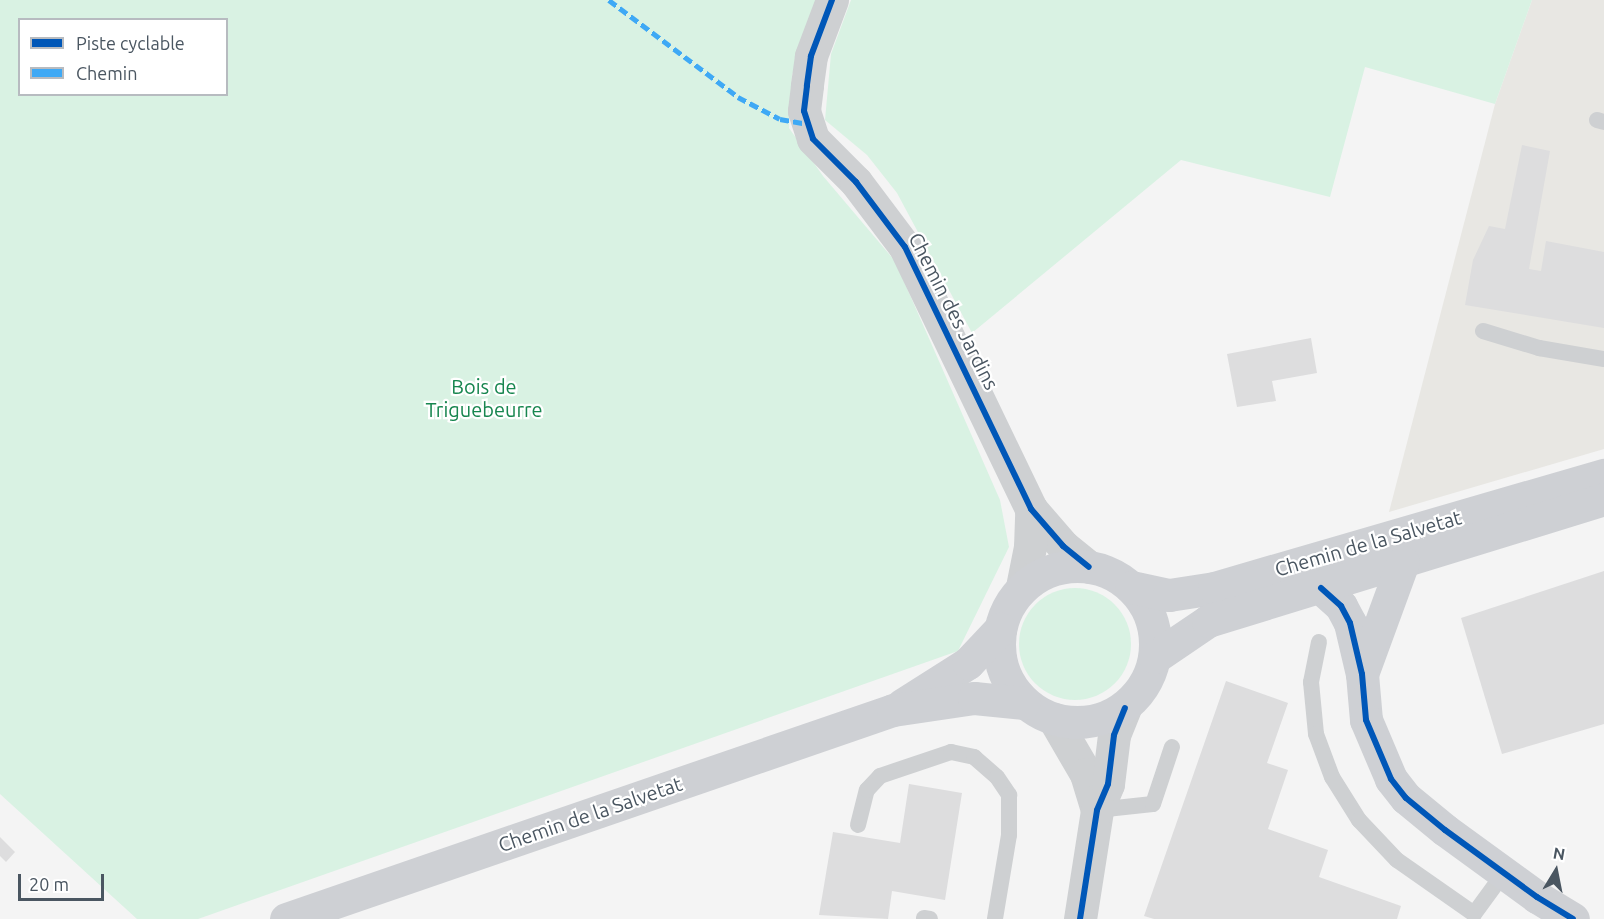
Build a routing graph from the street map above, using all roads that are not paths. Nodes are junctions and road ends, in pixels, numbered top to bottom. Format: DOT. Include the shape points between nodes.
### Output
graph roads {
  1 [pos="832,0"];
  2 [pos="1483,331"];
  3 [pos="1604,359"];
  4 [pos="1604,475"];
  5 [pos="1604,499"];
  6 [pos="1031,509"];
  7 [pos="1403,561"];
  8 [pos="1089,567"];
  9 [pos="1022,587"];
  10 [pos="1131,587"];
  11 [pos="1321,588"];
  12 [pos="1000,629"];
  13 [pos="1319,642"];
  14 [pos="1155,657"];
  15 [pos="1362,674"];
  16 [pos="1024,703"];
  17 [pos="1125,708"];
  18 [pos="893,710"];
  19 [pos="1054,719"];
  20 [pos="1172,747"];
  21 [pos="1097,810"];
  22 [pos="858,825"];
  23 [pos="1504,873"];
  24 [pos="1537,908"];
  25 [pos="1473,917"];
  26 [pos="1084,918"];
  27 [pos="286,919"];
  28 [pos="995,919"];
  29 [pos="1573,919"];
  1 -- 6 [label="street, Chemin des Jardins" via="811,56 804,111 807,124 813,139 856,182 905,247"];
  2 -- 3 [label="lane" via="1539,348"];
  4 -- 10 [label="main road, Chemin de la Salvetat" via="1203,590 1169,595"];
  5 -- 7 [label="main road, Chemin de la Salvetat"];
  6 -- 8 [label="street, Chemin des Jardins" via="1063,546"];
  6 -- 9 [label="street, Chemin des Jardins" via="1030,547"];
  7 -- 11 [label="main road, Chemin de la Salvetat"];
  7 -- 15 [label="main road"];
  8 -- 9 [label="main road" via="1049,571"];
  8 -- 10 [label="main road" via="1114,575"];
  9 -- 12 [label="main road" via="1004,614"];
  10 -- 14 [label="main road" via="1143,602 1153,626"];
  11 -- 14 [label="main road, Chemin de la Salvetat" via="1208,621"];
  11 -- 15 [label="main road" via="1341,606 1350,623"];
  12 -- 16 [label="main road" via="999,656 1005,676"];
  12 -- 18 [label="main road, Chemin de la Salvetat" via="968,663"];
  13 -- 25 [label="lane" via="1311,682 1312,712 1332,777 1359,819 1397,860"];
  14 -- 17 [label="main road" via="1143,686"];
  15 -- 23 [label="main road" via="1365,720 1391,779 1424,814"];
  16 -- 18 [label="main road, Chemin de la Salvetat" via="974,698"];
  16 -- 19 [label="main road"];
  17 -- 19 [label="main road" via="1094,721"];
  17 -- 21 [label="street" via="1114,735 1108,784"];
  18 -- 27 [label="main road, Chemin de la Salvetat"];
  19 -- 21 [label="street" via="1086,774"];
  20 -- 21 [label="lane" via="1153,804"];
  21 -- 26 [label="street"];
  22 -- 28 [label="lane" via="867,790 888,772 951,752 974,757 1005,786 1011,810"];
  23 -- 24 [label="main road"];
  23 -- 25 [label="lane"];
  24 -- 29 [label="main road"];
}
